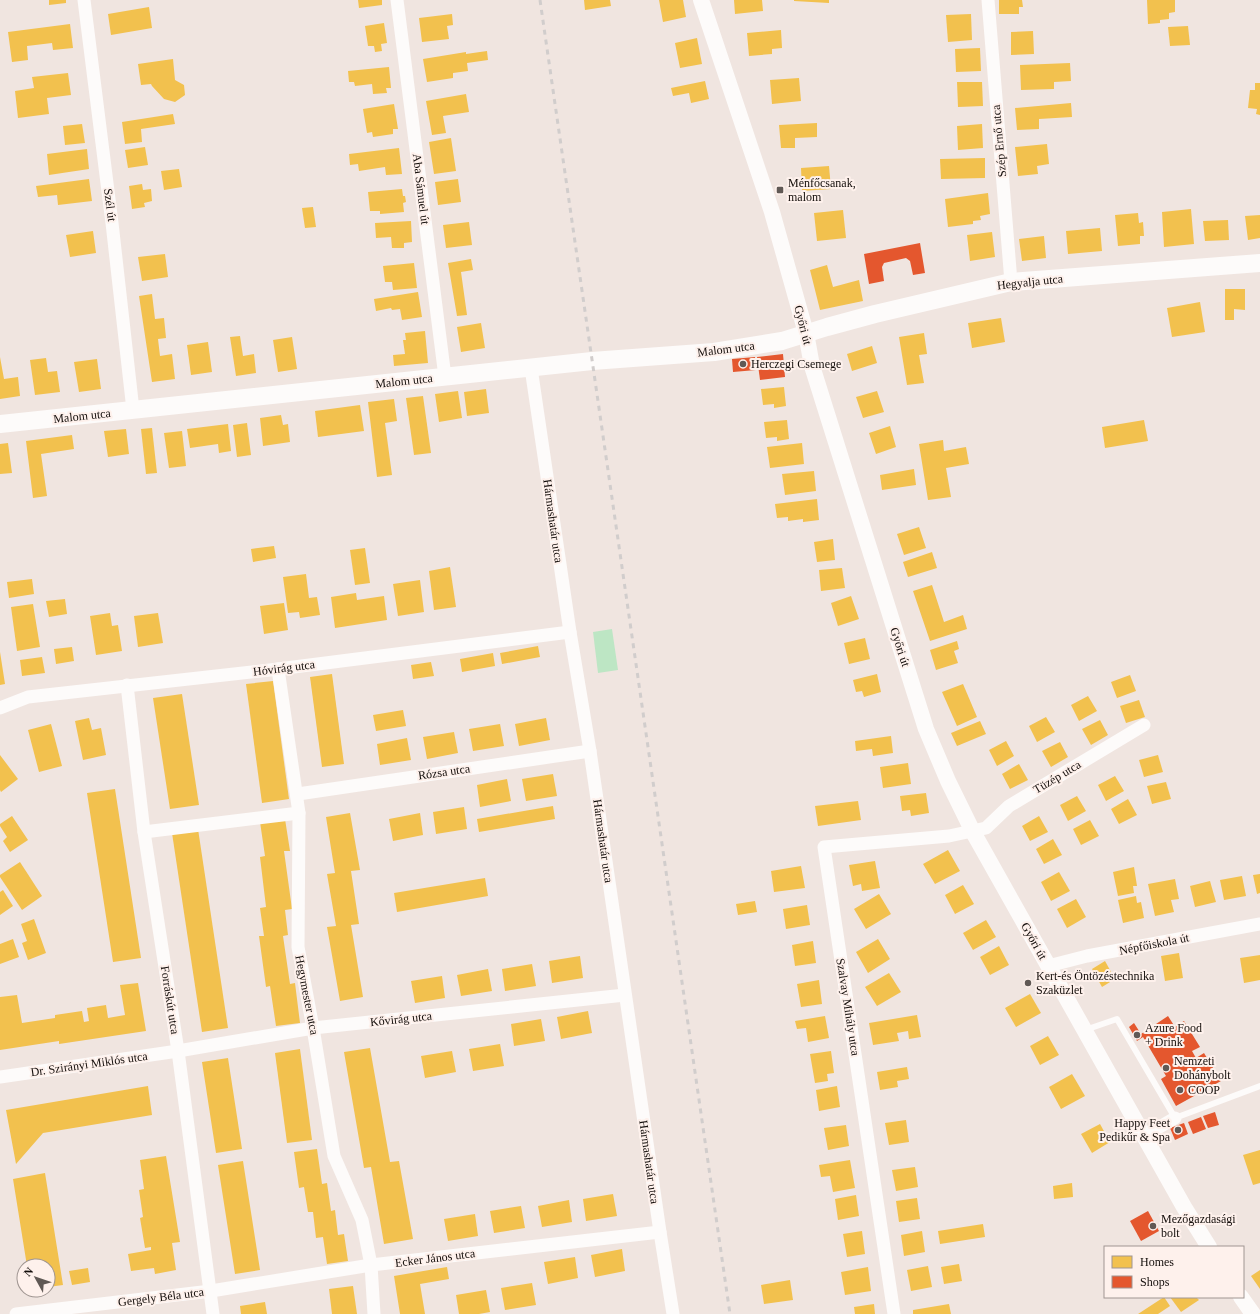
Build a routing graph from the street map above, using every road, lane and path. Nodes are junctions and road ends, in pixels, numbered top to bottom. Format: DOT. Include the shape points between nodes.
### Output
graph roads {
  1 [pos="84,0"];
  2 [pos="397,0"];
  3 [pos="701,0"];
  4 [pos="988,0"];
  5 [pos="1260,263"];
  6 [pos="1010,282"];
  7 [pos="806,334"];
  8 [pos="531,368"];
  9 [pos="444,377"];
  10 [pos="134,410"];
  11 [pos="0,424"];
  12 [pos="570,632"];
  13 [pos="278,669"];
  14 [pos="127,685"];
  15 [pos="0,708"];
  16 [pos="1144,725"];
  17 [pos="590,751"];
  18 [pos="298,794"];
  19 [pos="299,813"];
  20 [pos="144,832"];
  21 [pos="973,832"];
  22 [pos="1260,924"];
  23 [pos="1048,966"];
  24 [pos="625,995"];
  25 [pos="313,1028"];
  26 [pos="1084,1030"];
  27 [pos="178,1051"];
  28 [pos="0,1076"];
  29 [pos="1260,1086"];
  30 [pos="1175,1118"];
  31 [pos="1144,1136"];
  32 [pos="660,1232"];
  33 [pos="1208,1246"];
  34 [pos="371,1265"];
  35 [pos="211,1291"];
  36 [pos="1242,1298"];
  37 [pos="16,1314"];
  38 [pos="213,1314"];
  39 [pos="374,1314"];
  40 [pos="673,1314"];
  41 [pos="894,1314"];
  42 [pos="1253,1314"];
  1 -- 10 [label="street, Szél út"];
  2 -- 9 [label="street, Aba Sámuel út"];
  3 -- 7 [label="street, Győri út" via="772,212"];
  4 -- 6 [label="street, Szép Ernő utca"];
  5 -- 6 [label="main road, Hegyalja utca"];
  6 -- 7 [label="main road, Hegyalja utca"];
  7 -- 8 [label="main road, Malom utca" via="782,341 714,352"];
  7 -- 21 [label="street, Győri út" via="812,366 926,729"];
  8 -- 9 [label="main road, Malom utca"];
  8 -- 12 [label="street, Hármashatár utca"];
  9 -- 10 [label="main road, Malom utca"];
  10 -- 11 [label="main road, Malom utca"];
  12 -- 13 [label="street, Hóvirág utca"];
  12 -- 17 [label="street, Hármashatár utca"];
  13 -- 14 [label="street, Hóvirág utca"];
  13 -- 18 [label="street, Hegymester utca"];
  14 -- 15 [label="street, Hóvirág utca" via="28,697"];
  14 -- 20 [label="street, Forráskút utca"];
  16 -- 21 [label="street, Tüzép utca" via="1008,806 986,828"];
  17 -- 18 [label="street, Rózsa utca"];
  17 -- 24 [label="street, Hármashatár utca"];
  18 -- 19 [label="street, Hegymester utca"];
  19 -- 20 [label="street"];
  19 -- 25 [label="street, Hegymester utca" via="298,947"];
  20 -- 27 [label="street, Forráskút utca"];
  21 -- 23 [label="street, Győri út"];
  21 -- 41 [label="street, Szalvay Mihály utca" via="824,847"];
  22 -- 23 [label="street, Népfőiskola út" via="1087,956"];
  23 -- 26 [label="street, Győri út"];
  24 -- 25 [label="street, Kővirág utca"];
  24 -- 32 [label="street, Hármashatár utca"];
  25 -- 27 [label="street, Kővirág utca"];
  25 -- 34 [label="street, Hegymester utca" via="334,1156 362,1220"];
  26 -- 30 [label="lane" via="1117,1019"];
  26 -- 31 [label="street, Győri út"];
  27 -- 28 [label="street, Dr. Szirányi Miklós utca"];
  27 -- 35 [label="street, Forráskút utca"];
  29 -- 30 [label="lane"];
  30 -- 31 [label="street"];
  31 -- 33 [label="street, Győri út"];
  32 -- 34 [label="street, Ecker János utca"];
  32 -- 40 [label="street, Hármashatár utca"];
  34 -- 35 [label="street, Ecker János utca"];
  34 -- 39 [label="street, Hegymester utca"];
  35 -- 37 [label="street, Gergely Béla utca"];
  35 -- 38 [label="street, Forráskút utca"];
  36 -- 42 [label="street"];
}
